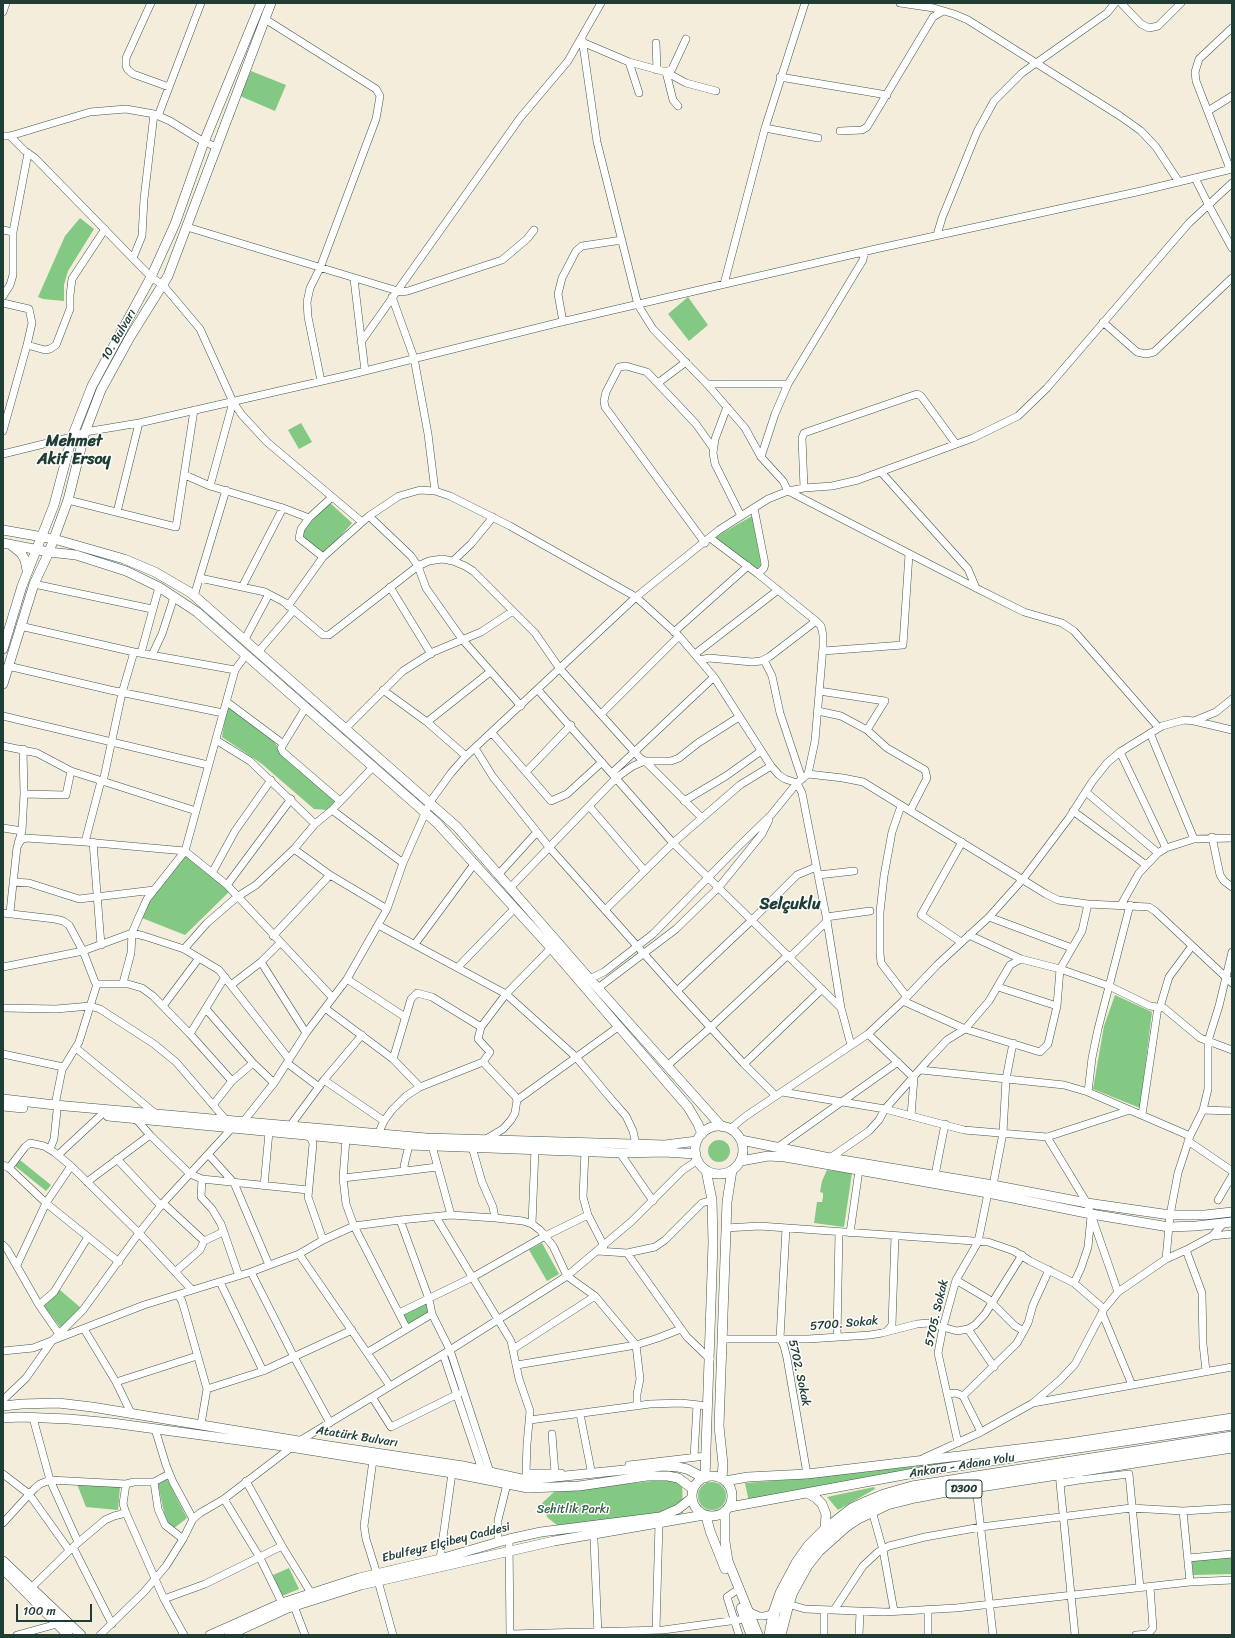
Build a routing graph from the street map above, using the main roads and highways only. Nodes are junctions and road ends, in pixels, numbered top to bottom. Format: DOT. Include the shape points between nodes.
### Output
graph roads {
  1 [pos="261,3"];
  2 [pos="271,3"];
  3 [pos="3,530"];
  4 [pos="40,537"];
  5 [pos="54,540"];
  6 [pos="6,544"];
  7 [pos="36,548"];
  8 [pos="49,552"];
  9 [pos="76,555"];
  10 [pos="27,572"];
  11 [pos="38,574"];
  12 [pos="3,649"];
  13 [pos="3,684"];
  14 [pos="3,1099"];
  15 [pos="3,1106"];
  16 [pos="56,1108"];
  17 [pos="230,1123"];
  18 [pos="726,1128"];
  19 [pos="700,1138"];
  20 [pos="741,1140"];
  21 [pos="459,1143"];
  22 [pos="636,1148"];
  23 [pos="697,1157"];
  24 [pos="741,1161"];
  25 [pos="706,1170"];
  26 [pos="732,1170"];
  27 [pos="1232,1212"];
  28 [pos="1228,1223"];
  29 [pos="3,1406"];
  30 [pos="3,1418"];
  31 [pos="1232,1418"];
  32 [pos="1232,1425"];
  33 [pos="1232,1436"];
  34 [pos="1232,1447"];
  35 [pos="488,1476"];
  36 [pos="704,1478"];
  37 [pos="527,1480"];
  38 [pos="724,1480"];
  39 [pos="693,1494"];
  40 [pos="807,1494"];
  41 [pos="728,1509"];
  42 [pos="705,1515"];
  43 [pos="825,1530"];
  44 [pos="3,1561"];
  45 [pos="4,1571"];
  46 [pos="378,1577"];
  47 [pos="747,1615"];
  48 [pos="68,1635"];
  49 [pos="81,1635"];
  50 [pos="210,1635"];
  51 [pos="229,1635"];
  52 [pos="751,1635"];
  53 [pos="758,1635"];
  54 [pos="770,1635"];
  55 [pos="780,1635"];
  1 -- 4 [label="main road, 10. Bulvarı" via="204,142 175,224 151,277 92,386 72,437 54,505"];
  2 -- 5 [label="main road, 10. Bulvarı" via="168,276 101,390 85,432 68,500"];
  3 -- 4 [label="main road"];
  4 -- 5 [label="main road"];
  4 -- 7 [label="main road, 10. Bulvarı"];
  5 -- 8 [label="main road, 10. Bulvarı"];
  5 -- 18 [label="main road" via="124,558 155,572 194,596 245,639 457,827 589,979"];
  6 -- 7 [label="main road"];
  6 -- 10 [label="main road" via="21,553"];
  7 -- 8 [label="main road"];
  7 -- 10 [label="main road, 10. Bulvarı"];
  8 -- 9 [label="main road"];
  8 -- 11 [label="main road, 10. Bulvarı"];
  9 -- 11 [label="main road" via="56,557"];
  9 -- 19 [label="main road" via="126,571 159,587 197,612 437,823 551,948 688,1107 698,1124"];
  10 -- 12 [label="main road, 10. Bulvarı"];
  11 -- 13 [label="main road, 10. Bulvarı"];
  14 -- 16 [label="main road"];
  15 -- 16 [label="main road"];
  16 -- 17 [label="main road" via="156,1114"];
  16 -- 17 [label="main road" via="136,1119"];
  17 -- 21 [label="main road" via="290,1126"];
  17 -- 21 [label="main road" via="313,1138 432,1146"];
  18 -- 19 [label="main road" via="713,1127"];
  18 -- 20 [label="main road"];
  19 -- 22 [label="main road"];
  19 -- 23 [label="main road"];
  20 -- 24 [label="main road"];
  20 -- 27 [label="main road" via="1087,1203 1170,1215"];
  21 -- 22 [label="main road" via="486,1139"];
  21 -- 22 [label="main road" via="472,1147 620,1153"];
  22 -- 23 [label="main road"];
  23 -- 25 [label="main road"];
  24 -- 26 [label="main road"];
  24 -- 28 [label="main road" via="768,1156 785,1157 1169,1227"];
  25 -- 26 [label="main road" via="716,1174"];
  25 -- 36 [label="main road" via="712,1200 713,1243"];
  26 -- 38 [label="main road" via="726,1228 719,1426"];
  29 -- 35 [label="main road, Atatürk Bulvarı" via="58,1403 131,1413 463,1466"];
  30 -- 35 [label="main road, Atatürk Bulvarı" via="69,1419 155,1429 452,1473"];
  31 -- 38 [label="main road" via="1069,1443 807,1474"];
  32 -- 40 [label="main road" via="924,1471"];
  33 -- 43 [label="highway, Ankara - Adana Yolu / D300" via="912,1487 884,1494 852,1509"];
  34 -- 55 [label="highway, Ankara - Adana Yolu / D300" via="1060,1478 976,1487 886,1504 846,1526 818,1551 800,1577 788,1604"];
  35 -- 37 [label="main road, Atatürk Bulvarı"];
  35 -- 37 [label="main road, Atatürk Bulvarı" via="507,1484"];
  36 -- 37 [label="main road, Atatürk Bulvarı" via="687,1469 663,1466"];
  36 -- 38 [label="main road" via="714,1476"];
  36 -- 39 [label="main road" via="698,1482"];
  37 -- 39 [label="main road, Atatürk Bulvarı" via="580,1486 647,1476 668,1476 678,1478"];
  38 -- 41 [label="main road" via="732,1491 733,1499"];
  39 -- 42 [label="main road" via="694,1506"];
  39 -- 46 [label="main road, Ebulfeyz Elçibey Caddesi" via="678,1509 660,1517 541,1532"];
  40 -- 41 [label="main road"];
  40 -- 43 [label="main road" via="822,1504 826,1514"];
  41 -- 42 [label="main road" via="716,1516"];
  41 -- 47 [label="main road" via="725,1542 728,1561"];
  42 -- 46 [label="main road, Ebulfeyz Elçibey Caddesi"];
  42 -- 47 [label="main road" via="734,1592"];
  43 -- 54 [label="highway, Ankara - Adana Yolu / D300" via="809,1546 784,1587 774,1613"];
  44 -- 49 [label="main road"];
  45 -- 48 [label="main road"];
  46 -- 50 [label="main road, Ebulfeyz Elçibey Caddesi" via="311,1593 282,1603"];
  46 -- 51 [label="main road, Ebulfeyz Elçibey Caddesi" via="294,1606"];
  47 -- 52 [label="main road"];
  47 -- 53 [label="main road"];
}
